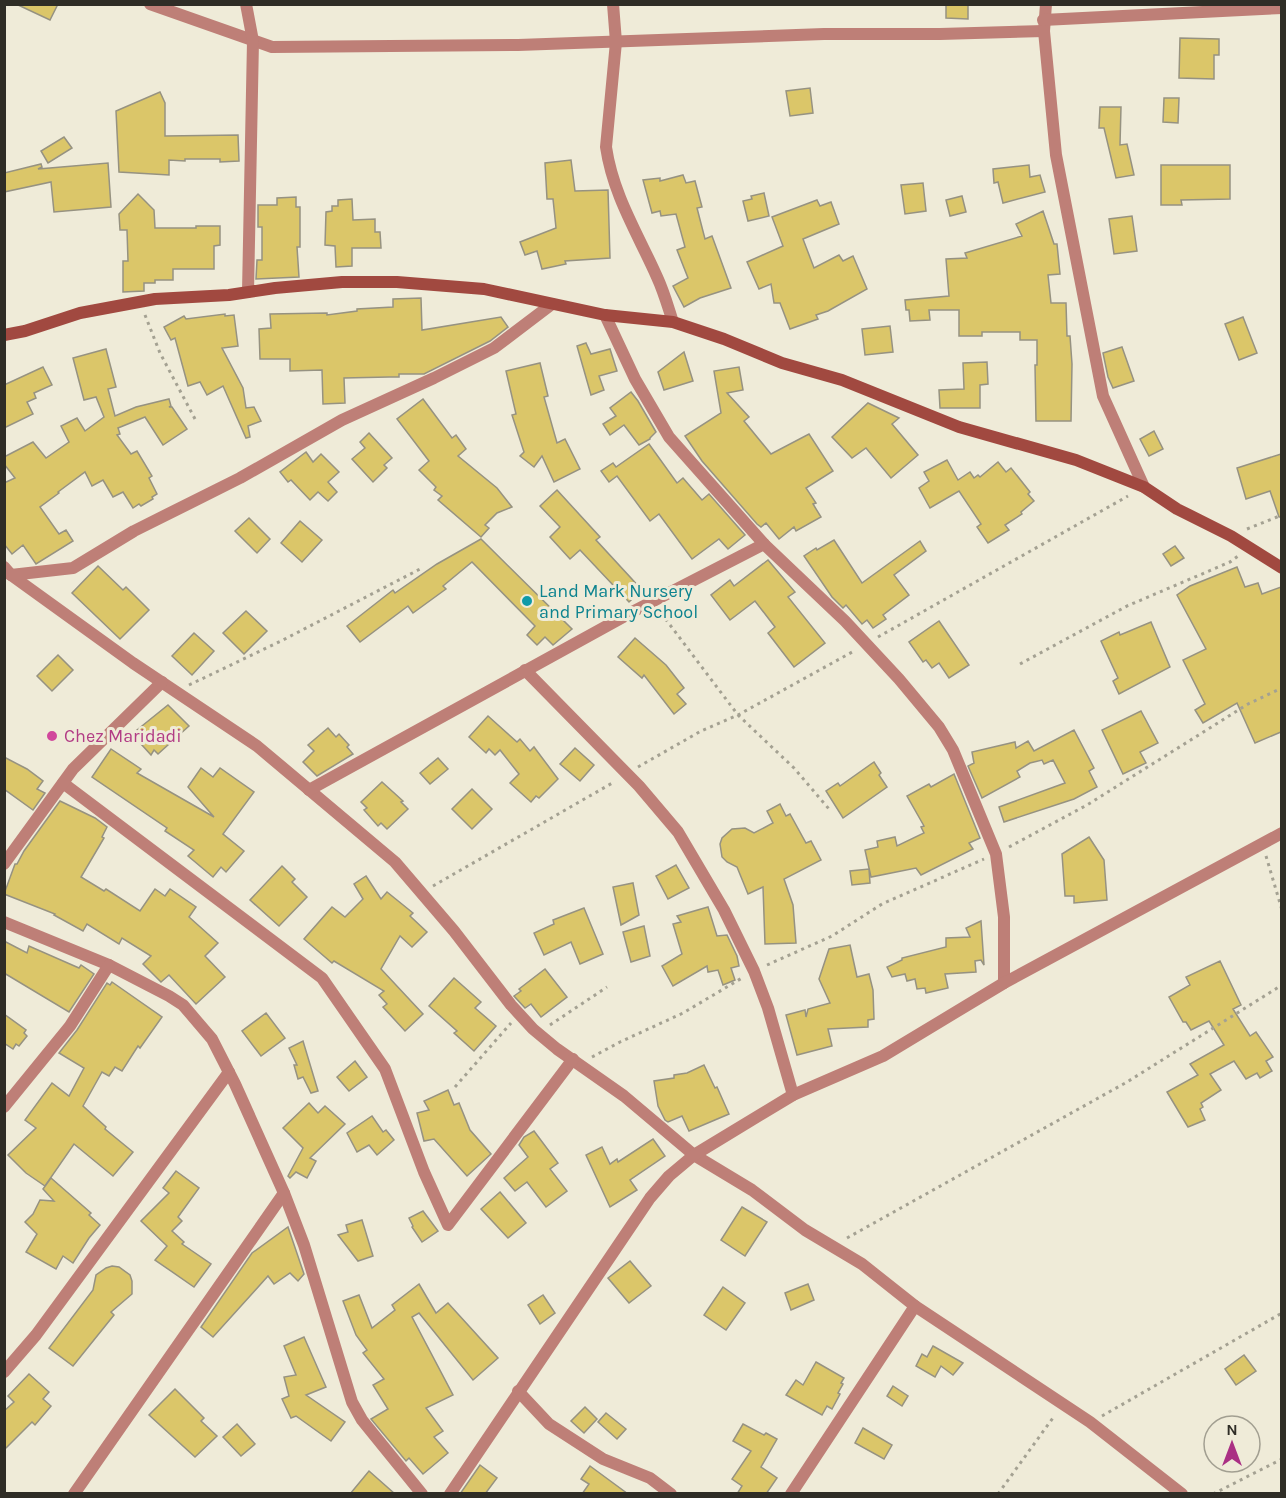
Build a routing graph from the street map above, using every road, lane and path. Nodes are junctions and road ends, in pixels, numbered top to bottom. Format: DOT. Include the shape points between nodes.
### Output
graph roads {
  1 [pos="150,4"];
  2 [pos="246,4"];
  3 [pos="613,4"];
  4 [pos="1046,4"];
  5 [pos="1281,8"];
  6 [pos="1044,25"];
  7 [pos="253,41"];
  8 [pos="616,42"];
  9 [pos="248,292"];
  10 [pos="140,302"];
  11 [pos="552,304"];
  12 [pos="605,315"];
  13 [pos="673,322"];
  14 [pos="4,334"];
  15 [pos="195,419"];
  16 [pos="1144,487"];
  17 [pos="1281,515"];
  18 [pos="1231,536"];
  19 [pos="764,544"];
  20 [pos="1245,544"];
  21 [pos="422,568"];
  22 [pos="1281,568"];
  23 [pos="8,571"];
  24 [pos="652,602"];
  25 [pos="866,644"];
  26 [pos="1020,664"];
  27 [pos="525,670"];
  28 [pos="162,682"];
  29 [pos="1281,688"];
  30 [pos="176,691"];
  31 [pos="738,715"];
  32 [pos="627,773"];
  33 [pos="63,783"];
  34 [pos="309,789"];
  35 [pos="829,809"];
  36 [pos="1281,833"];
  37 [pos="1263,843"];
  38 [pos="996,854"];
  39 [pos="4,864"];
  40 [pos="421,892"];
  41 [pos="1281,910"];
  42 [pos="4,922"];
  43 [pos="109,965"];
  44 [pos="754,971"];
  45 [pos="1004,983"];
  46 [pos="1281,985"];
  47 [pos="607,987"];
  48 [pos="519,1013"];
  49 [pos="539,1033"];
  50 [pos="576,1062"];
  51 [pos="229,1072"];
  52 [pos="455,1087"];
  53 [pos="793,1095"];
  54 [pos="4,1107"];
  55 [pos="694,1155"];
  56 [pos="284,1193"];
  57 [pos="832,1246"];
  58 [pos="915,1306"];
  59 [pos="1281,1313"];
  60 [pos="4,1372"];
  61 [pos="518,1391"];
  62 [pos="1063,1404"];
  63 [pos="1090,1422"];
  64 [pos="1281,1459"];
  65 [pos="74,1494"];
  66 [pos="422,1494"];
  67 [pos="450,1494"];
  68 [pos="671,1494"];
  69 [pos="791,1494"];
  70 [pos="998,1494"];
  71 [pos="1182,1494"];
  72 [pos="1214,1494"];
  1 -- 7 [label="street"];
  2 -- 7 [label="street"];
  3 -- 8 [label="street"];
  4 -- 6 [label="street"];
  5 -- 6 [label="street"];
  6 -- 8 [label="street" via="940,34"];
  6 -- 16 [label="street" via="1056,155 1103,396"];
  7 -- 8 [label="street" via="272,47"];
  7 -- 9 [label="street"];
  8 -- 13 [label="street" via="606,147 609,163 615,188 658,279"];
  9 -- 10 [label="main road"];
  9 -- 11 [label="main road" via="342,282 397,282 484,289"];
  10 -- 14 [label="main road" via="80,313"];
  10 -- 15 [label="path" via="160,353"];
  11 -- 12 [label="main road"];
  11 -- 23 [label="street" via="494,348 342,420 240,478 134,531 73,568"];
  12 -- 13 [label="main road"];
  12 -- 19 [label="street" via="635,379 669,437"];
  13 -- 16 [label="main road" via="782,363 842,380 960,427 1076,460"];
  16 -- 18 [label="main road" via="1176,509"];
  16 -- 25 [label="path"];
  17 -- 18 [label="path"];
  18 -- 20 [label="main road"];
  19 -- 24 [label="street"];
  19 -- 25 [label="street"];
  20 -- 22 [label="main road"];
  20 -- 26 [label="path" via="1240,555 1230,562 1127,606"];
  21 -- 30 [label="path"];
  23 -- 28 [label="street"];
  24 -- 27 [label="street"];
  24 -- 31 [label="path"];
  25 -- 31 [label="path"];
  25 -- 38 [label="street" via="939,727 954,750"];
  27 -- 32 [label="street"];
  27 -- 34 [label="street"];
  28 -- 30 [label="street"];
  28 -- 33 [label="street"];
  29 -- 38 [label="path" via="1087,805"];
  30 -- 34 [label="street" via="256,746"];
  31 -- 32 [label="path" via="701,730"];
  31 -- 35 [label="path" via="794,768"];
  32 -- 40 [label="path"];
  32 -- 44 [label="street" via="678,832"];
  33 -- 39 [label="street"];
  33 -- 50 [label="street" via="322,978 385,1069 448,1225"];
  34 -- 40 [label="street" via="395,862"];
  36 -- 37 [label="street"];
  37 -- 41 [label="path"];
  37 -- 45 [label="street"];
  38 -- 44 [label="path" via="882,904 832,936"];
  38 -- 45 [label="street" via="1004,917"];
  40 -- 48 [label="street"];
  42 -- 43 [label="street"];
  43 -- 51 [label="street" via="183,1005 212,1039"];
  43 -- 54 [label="street" via="70,1026"];
  44 -- 50 [label="path" via="683,1013"];
  44 -- 53 [label="street"];
  45 -- 53 [label="street" via="883,1056"];
  46 -- 57 [label="path" via="1127,1082"];
  47 -- 49 [label="path"];
  48 -- 49 [label="street"];
  48 -- 52 [label="path"];
  49 -- 50 [label="street"];
  50 -- 55 [label="street" via="624,1096"];
  51 -- 56 [label="street"];
  51 -- 60 [label="street" via="36,1335"];
  53 -- 55 [label="street"];
  55 -- 57 [label="street"];
  55 -- 61 [label="street" via="650,1197"];
  56 -- 65 [label="street"];
  56 -- 66 [label="street" via="352,1401 362,1420"];
  57 -- 58 [label="street"];
  58 -- 62 [label="street"];
  58 -- 69 [label="street"];
  59 -- 63 [label="path"];
  61 -- 67 [label="street"];
  61 -- 68 [label="street" via="549,1424 603,1459 650,1478"];
  62 -- 63 [label="street"];
  62 -- 70 [label="path"];
  63 -- 71 [label="street"];
  64 -- 72 [label="path"];
}
